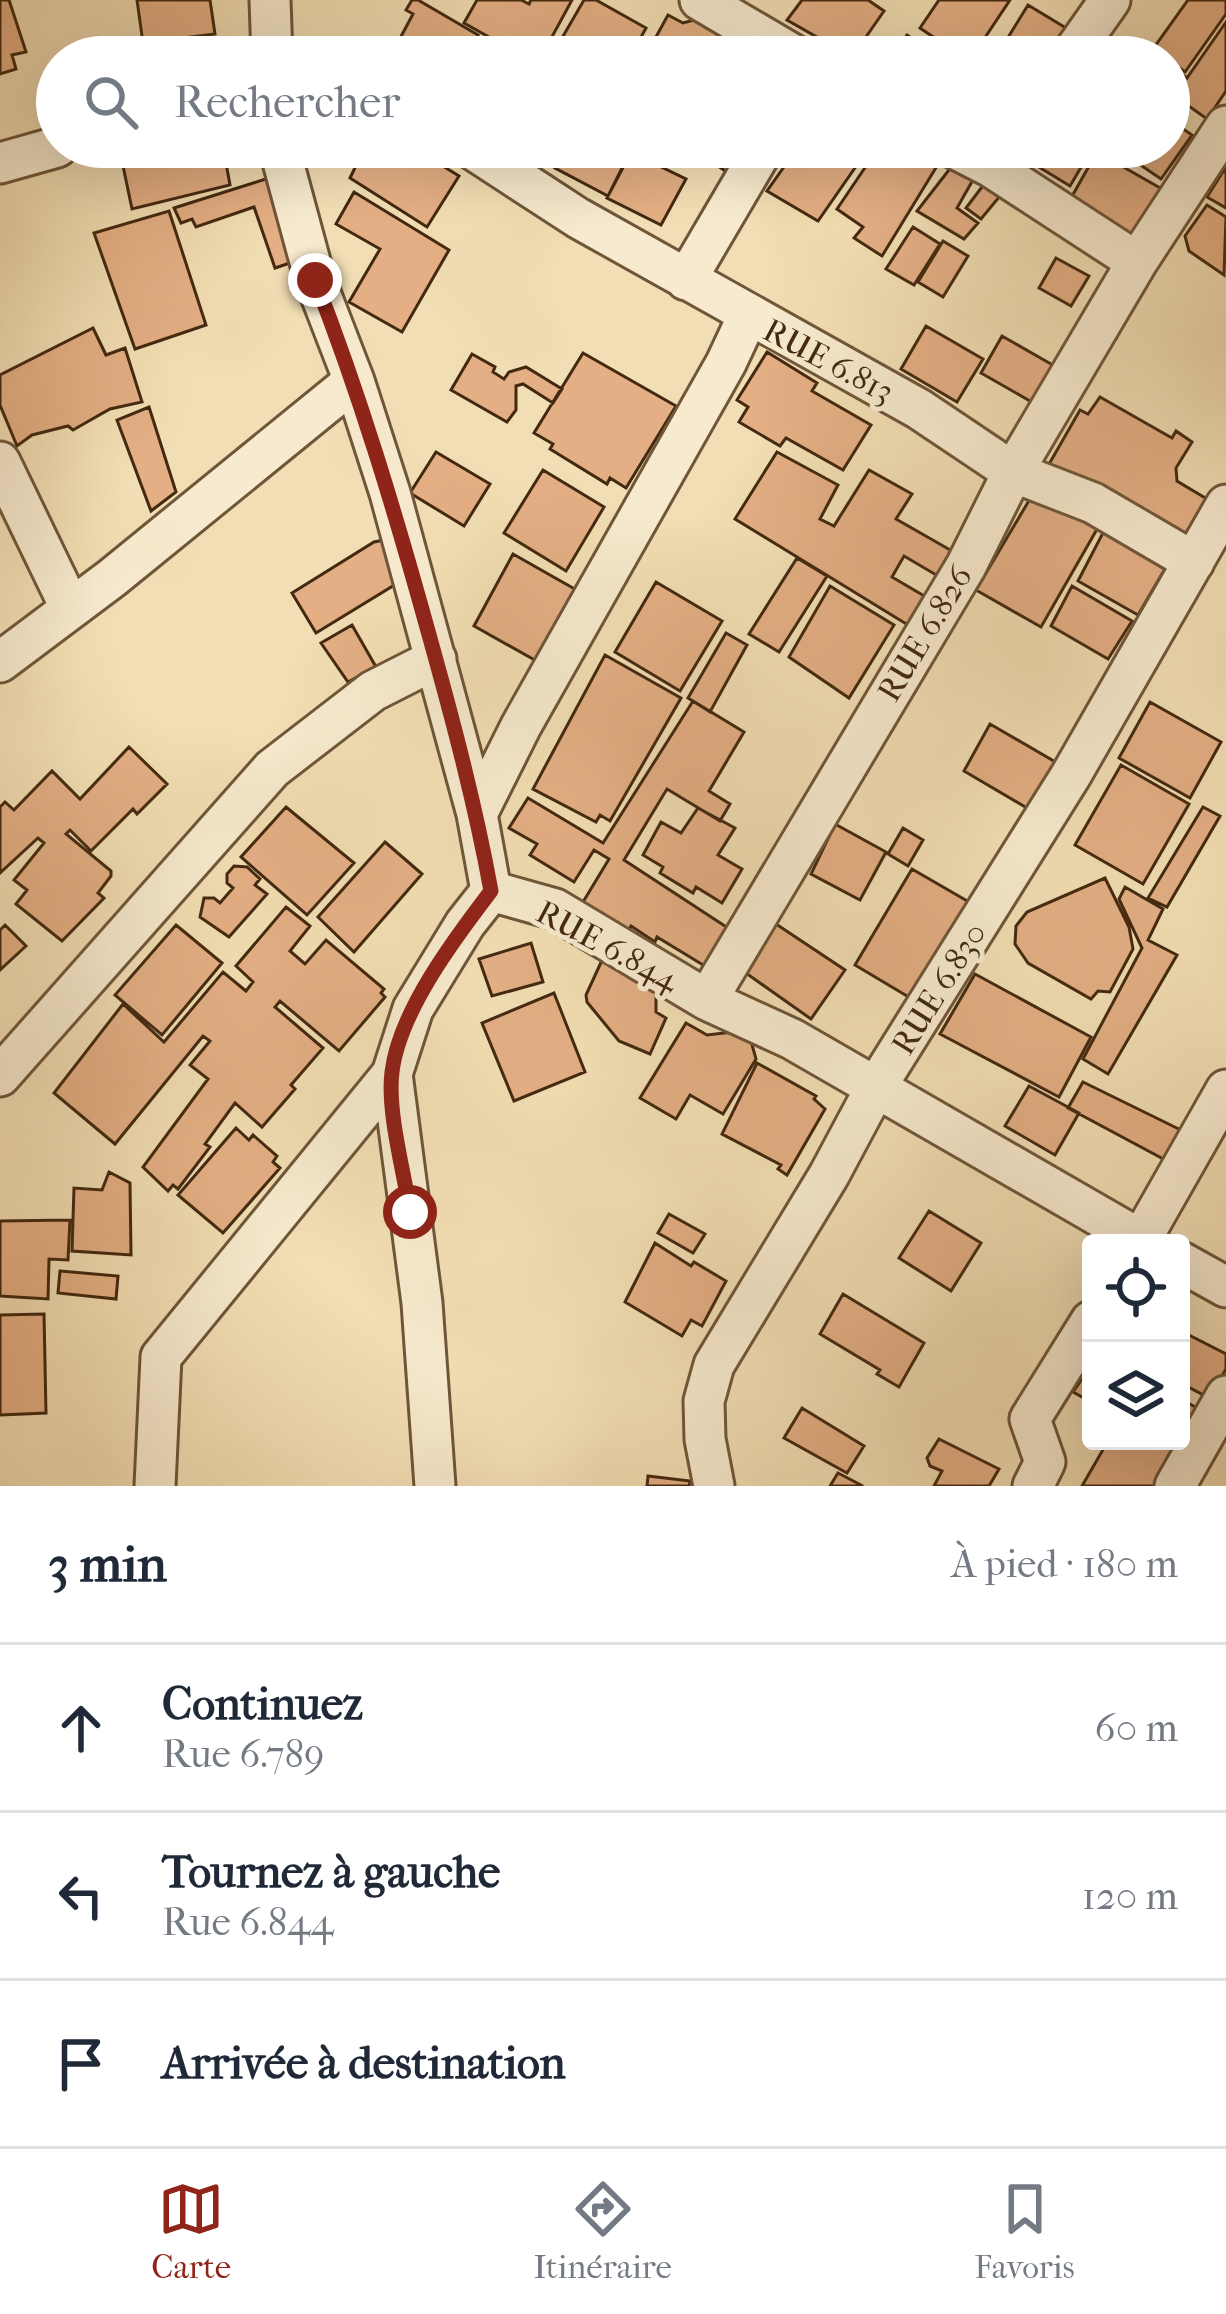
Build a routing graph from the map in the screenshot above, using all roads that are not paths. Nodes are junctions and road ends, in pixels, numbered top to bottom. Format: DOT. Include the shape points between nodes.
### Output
graph roads {
  1 [pos="270,0"];
  2 [pos="1110,0"];
  3 [pos="707,2"];
  4 [pos="271,36"];
  5 [pos="763,36"];
  6 [pos="1085,36"];
  7 [pos="1226,126"];
  8 [pos="36,153"];
  9 [pos="0,163"];
  10 [pos="285,168"];
  11 [pos="501,168"];
  12 [pos="752,168"];
  13 [pos="1013,168"];
  14 [pos="1137,262"];
  15 [pos="686,280"];
  16 [pos="748,316"];
  17 [pos="354,381"];
  18 [pos="0,462"];
  19 [pos="1013,472"];
  20 [pos="1226,505"];
  21 [pos="1194,562"];
  22 [pos="70,607"];
  23 [pos="436,659"];
  24 [pos="0,662"];
  25 [pos="477,814"];
  26 [pos="491,891"];
  27 [pos="707,1000"];
  28 [pos="392,1074"];
  29 [pos="0,1076"];
  30 [pos="876,1087"];
  31 [pos="1226,1090"];
  32 [pos="1128,1234"];
  33 [pos="1146,1234"];
  34 [pos="1190,1267"];
  35 [pos="1226,1287"];
  36 [pos="1082,1335"];
  37 [pos="1226,1396"];
  38 [pos="155,1486"];
  39 [pos="435,1486"];
  40 [pos="714,1486"];
  41 [pos="1033,1486"];
  42 [pos="1175,1486"];
  1 -- 4 [label="street"];
  2 -- 6 [label="street"];
  3 -- 5 [label="street"];
  7 -- 14 [label="street, RUE 6.826"];
  8 -- 9 [label="street"];
  10 -- 17 [label="street"];
  11 -- 15 [label="street, RUE 6.813"];
  12 -- 15 [label="street"];
  13 -- 14 [label="street"];
  14 -- 19 [label="street, RUE 6.826"];
  15 -- 16 [label="street, RUE 6.813"];
  16 -- 19 [label="street, RUE 6.813" via="863,376"];
  16 -- 25 [label="street"];
  17 -- 22 [label="street"];
  17 -- 23 [label="street"];
  18 -- 22 [label="street"];
  19 -- 21 [label="street, RUE 6.813" via="1093,503"];
  19 -- 27 [label="street, RUE 6.826" via="966,566"];
  20 -- 21 [label="street, RUE 6.830"];
  21 -- 30 [label="street, RUE 6.830"];
  22 -- 24 [label="street"];
  23 -- 25 [label="street"];
  23 -- 29 [label="street" via="373,692 272,769"];
  25 -- 26 [label="street"];
  26 -- 27 [label="street, RUE 6.844" via="555,909"];
  26 -- 28 [label="street" via="413,1010"];
  27 -- 30 [label="street, RUE 6.844"];
  28 -- 38 [label="street" via="161,1357"];
  28 -- 39 [label="street" via="422,1303"];
  30 -- 32 [label="street, RUE 6.844"];
  30 -- 40 [label="street, RUE 6.830" via="714,1365 704,1401"];
  31 -- 33 [label="street"];
  34 -- 35 [label="street"];
  36 -- 41 [label="street" via="1030,1419 1045,1462"];
  37 -- 42 [label="street"];
}
